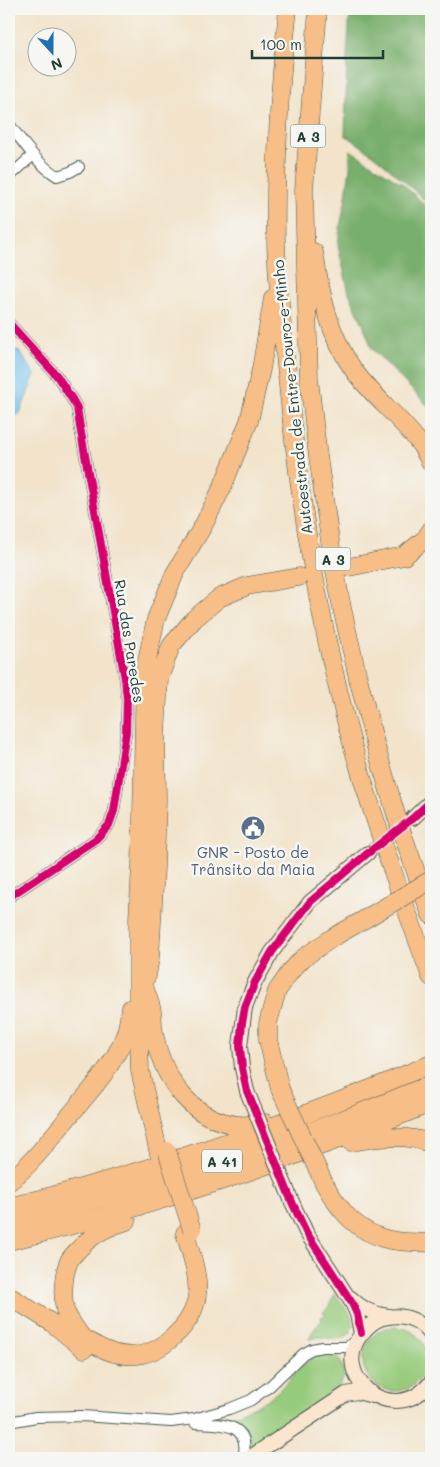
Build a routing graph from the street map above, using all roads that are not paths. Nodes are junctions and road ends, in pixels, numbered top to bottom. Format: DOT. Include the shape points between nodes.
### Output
graph roads {
  1 [pos="288,9"];
  2 [pos="318,9"];
  3 [pos="9,124"];
  4 [pos="33,155"];
  5 [pos="79,167"];
  6 [pos="9,176"];
  7 [pos="304,190"];
  8 [pos="276,260"];
  9 [pos="9,323"];
  10 [pos="431,463"];
  11 [pos="431,530"];
  12 [pos="349,567"];
  13 [pos="299,577"];
  14 [pos="431,801"];
  15 [pos="413,818"];
  16 [pos="368,853"];
  17 [pos="431,880"];
  18 [pos="9,897"];
  19 [pos="431,915"];
  20 [pos="138,966"];
  21 [pos="431,977"];
  22 [pos="145,989"];
  23 [pos="431,1064"];
  24 [pos="431,1084"];
  25 [pos="431,1102"];
  26 [pos="312,1113"];
  27 [pos="431,1144"];
  28 [pos="316,1148"];
  29 [pos="163,1153"];
  30 [pos="9,1182"];
  31 [pos="158,1201"];
  32 [pos="9,1207"];
  33 [pos="9,1223"];
  34 [pos="188,1231"];
  35 [pos="9,1241"];
  36 [pos="431,1243"];
  37 [pos="345,1292"];
  38 [pos="9,1296"];
  39 [pos="394,1316"];
  40 [pos="431,1335"];
  41 [pos="359,1338"];
  42 [pos="332,1347"];
  43 [pos="354,1367"];
  44 [pos="431,1382"];
  45 [pos="376,1396"];
  46 [pos="338,1398"];
  47 [pos="9,1422"];
  48 [pos="171,1422"];
  49 [pos="243,1458"];
  50 [pos="249,1458"];
  1 -- 8 [label="highway, Autoestrada de Entre-Douro-e-Minho / A 3" via="278,121"];
  2 -- 7 [label="highway, Autoestrada de Entre-Douro-e-Minho / A 3"];
  3 -- 4 [label="street"];
  4 -- 5 [label="street" via="57,176"];
  4 -- 6 [label="street"];
  7 -- 10 [label="highway" via="321,289 336,337 355,371 418,440"];
  7 -- 19 [label="highway, Autoestrada de Entre-Douro-e-Minho / A 3" via="309,378 332,555 376,747"];
  8 -- 20 [label="highway" via="273,304 249,421 222,488 175,573 156,619 145,669"];
  8 -- 21 [label="highway, Autoestrada de Entre-Douro-e-Minho / A 3" via="297,467 325,635 373,815"];
  9 -- 18 [label="street, Rua das Paredes" via="56,376 77,408 125,680 127,713 124,749 109,825 96,840"];
  11 -- 12 [label="highway" via="404,556"];
  13 -- 22 [label="highway" via="247,586 219,598 194,619 171,646 159,679 155,867"];
  14 -- 15 [label="street"];
  16 -- 37 [label="street, bridge" via="310,902 272,952 245,1007 240,1046 247,1091 292,1202 311,1240"];
  17 -- 36 [label="highway, bridge" via="303,958 277,990 268,1022 268,1040 280,1090 336,1204 362,1229 379,1237"];
  20 -- 29 [label="highway" via="140,1071"];
  20 -- 30 [label="highway" via="126,1034 105,1074 43,1149"];
  22 -- 26 [label="highway" via="162,1064 177,1089 195,1107 215,1119 240,1125 275,1122"];
  22 -- 29 [label="highway" via="148,1069"];
  23 -- 26 [label="highway"];
  24 -- 33 [label="highway, A 41" via="320,1128 222,1161"];
  25 -- 28 [label="highway, A 41"];
  26 -- 32 [label="highway" via="150,1168"];
  27 -- 28 [label="highway" via="424,1140 392,1137"];
  28 -- 31 [label="highway, A 41"];
  29 -- 34 [label="highway, bridge"];
  31 -- 34 [label="highway" via="141,1215 105,1228 89,1238 69,1260 63,1281 65,1311 81,1337 109,1353 137,1356 164,1346 183,1329 195,1308 198,1293"];
  31 -- 35 [label="highway, A 41"];
  34 -- 38 [label="highway" via="208,1273 208,1291 202,1314 187,1338 169,1354 153,1361 137,1366 99,1361 52,1323"];
  37 -- 39 [label="street" via="370,1312"];
  37 -- 41 [label="street" via="357,1314"];
  39 -- 40 [label="street" via="412,1319"];
  39 -- 41 [label="street" via="376,1321"];
  41 -- 42 [label="street" via="346,1347"];
  41 -- 43 [label="street" via="354,1352"];
  42 -- 43 [label="street" via="350,1356"];
  42 -- 48 [label="street" via="322,1346 303,1354 251,1400 194,1420"];
  43 -- 45 [label="street" via="360,1382"];
  43 -- 46 [label="street" via="350,1384"];
  44 -- 45 [label="street" via="414,1397 401,1401 388,1401"];
  45 -- 46 [label="street" via="357,1392"];
  46 -- 50 [label="street"];
  47 -- 48 [label="street" via="36,1417 82,1416"];
  48 -- 49 [label="street" via="231,1426 243,1438"];
}
